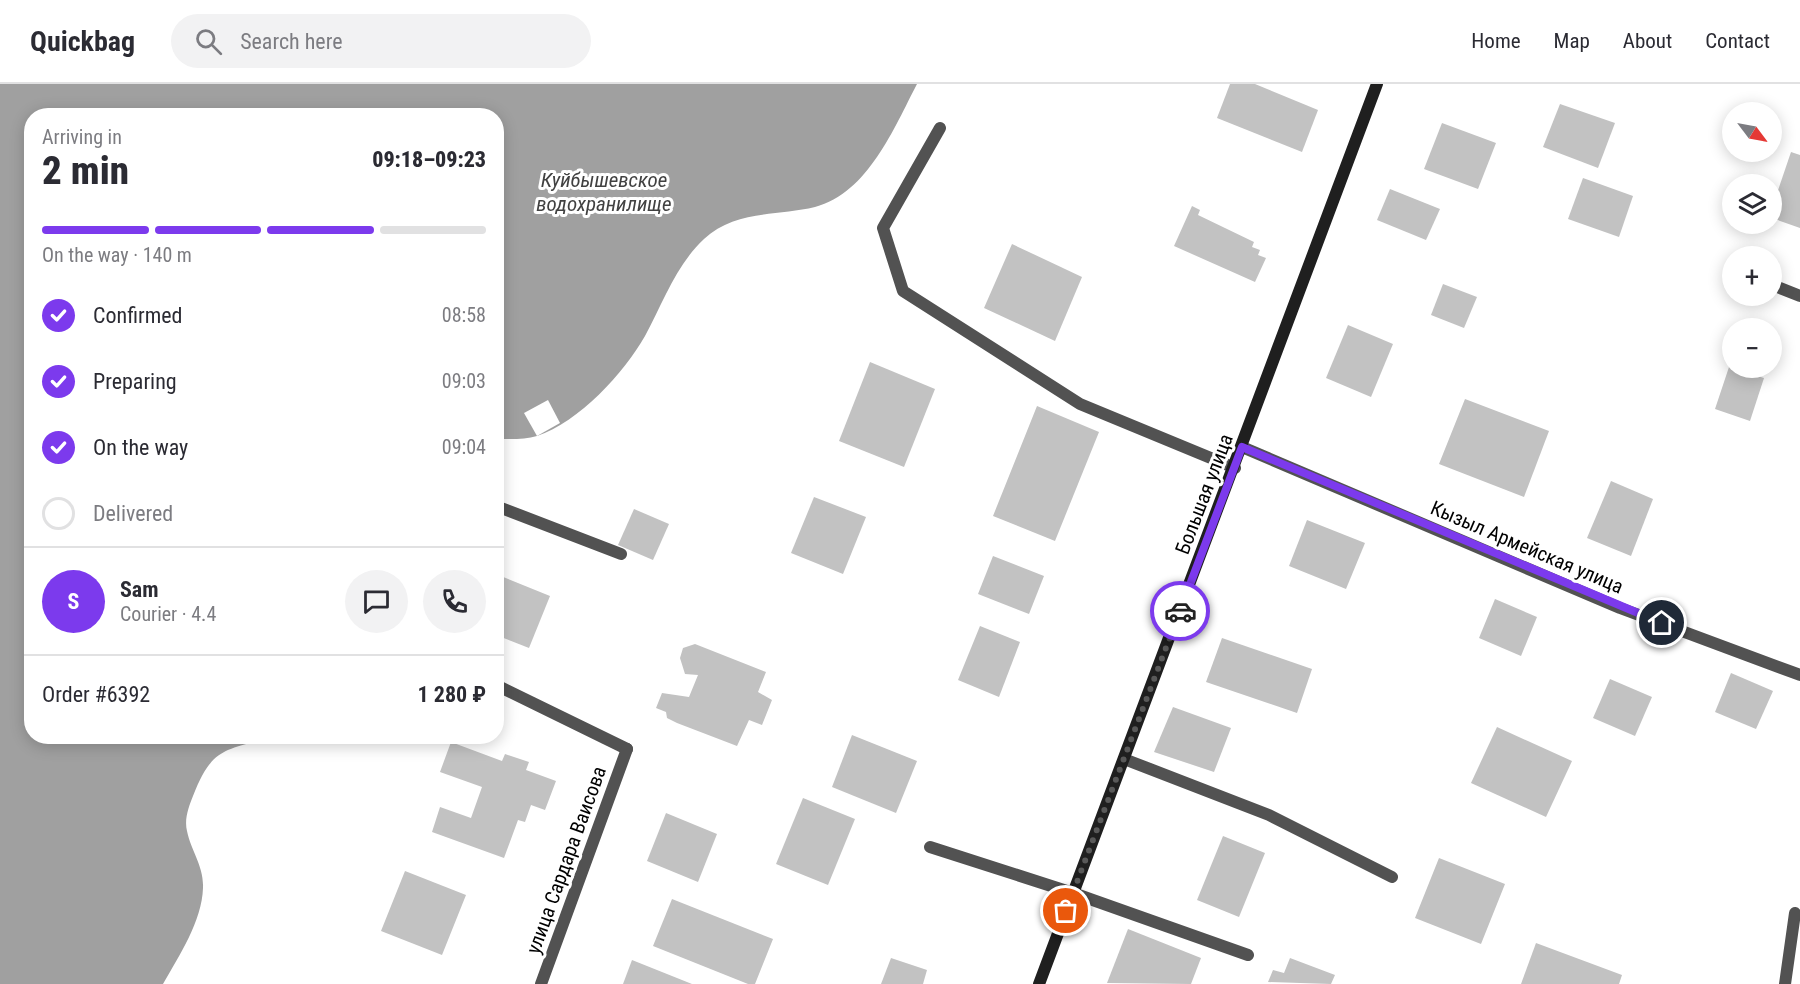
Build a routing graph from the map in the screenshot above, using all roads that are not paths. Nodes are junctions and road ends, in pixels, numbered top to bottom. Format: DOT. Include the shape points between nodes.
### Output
graph roads {
  1 [pos="1377,84"];
  2 [pos="940,128"];
  3 [pos="1782,289"];
  4 [pos="1800,296"];
  5 [pos="1242,447"];
  6 [pos="1234,468"];
  7 [pos="504,509"];
  8 [pos="621,554"];
  9 [pos="1800,673"];
  10 [pos="504,689"];
  11 [pos="1124,759"];
  12 [pos="930,847"];
  13 [pos="1392,877"];
  14 [pos="1073,893"];
  15 [pos="1795,913"];
  16 [pos="1248,955"];
  17 [pos="541,984"];
  18 [pos="1039,984"];
  19 [pos="1785,984"];
  1 -- 5 [label="street, Большая улица"];
  2 -- 6 [label="street" via="883,228 903,291 1080,404"];
  3 -- 4 [label="street"];
  5 -- 6 [label="street, Большая улица"];
  5 -- 9 [label="street, Кызыл Армейская улица" via="1620,608"];
  6 -- 11 [label="street, Большая улица"];
  7 -- 8 [label="street"];
  10 -- 17 [label="street, улица Сардара Ваисова" via="627,749"];
  11 -- 13 [label="street" via="1269,814"];
  11 -- 14 [label="street, Большая улица"];
  12 -- 14 [label="street"];
  14 -- 16 [label="street"];
  14 -- 18 [label="street, Большая улица"];
  15 -- 19 [label="street"];
}
